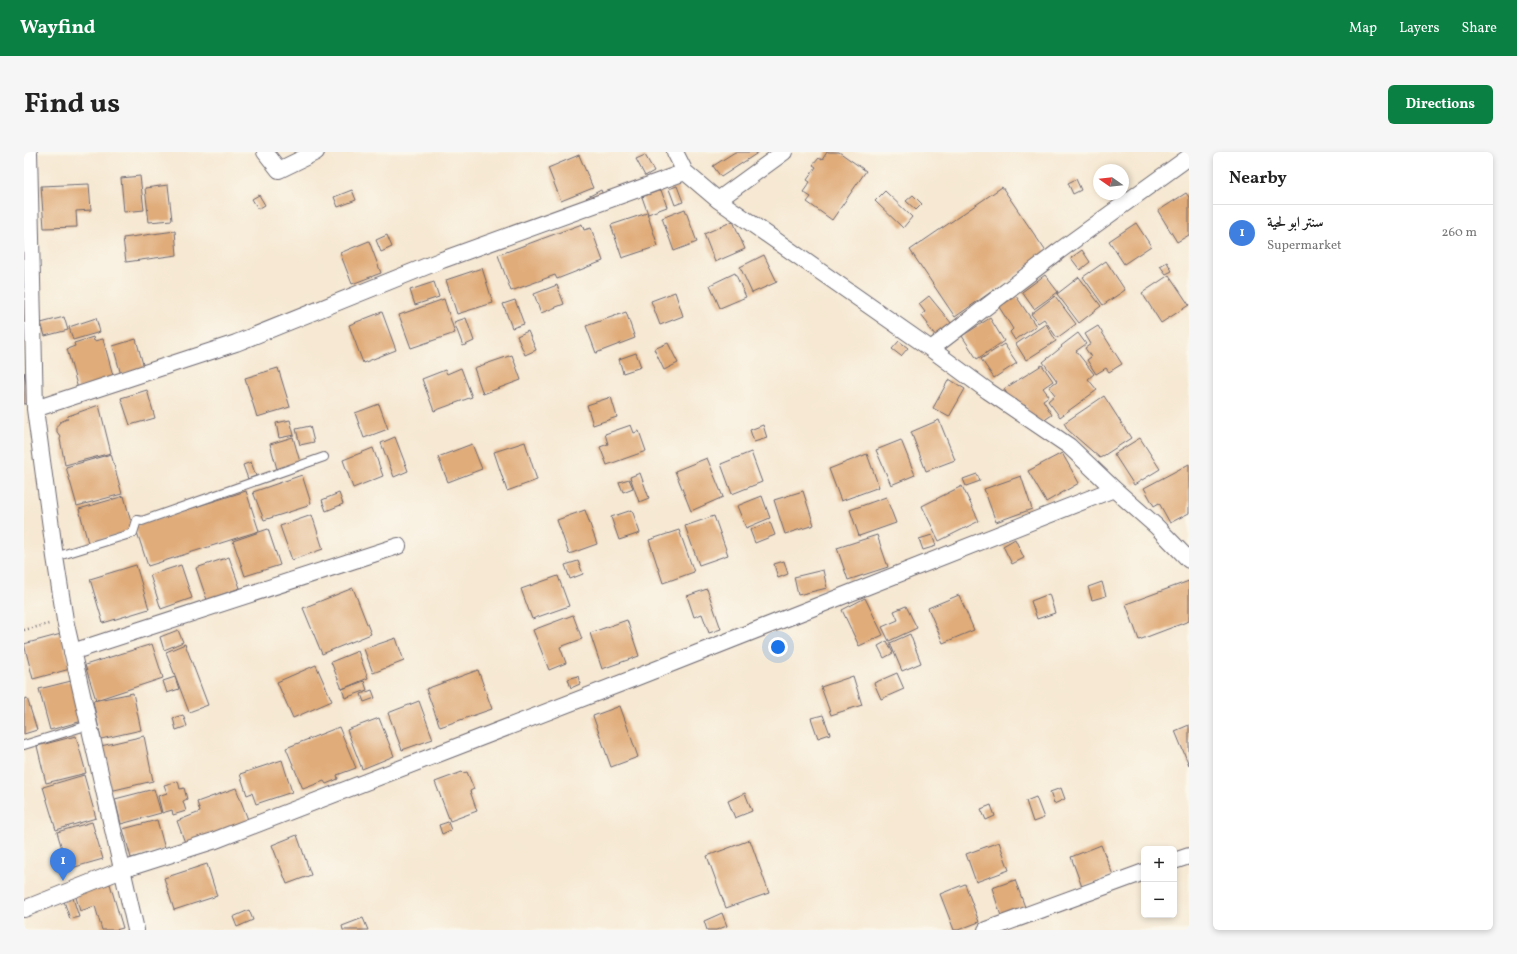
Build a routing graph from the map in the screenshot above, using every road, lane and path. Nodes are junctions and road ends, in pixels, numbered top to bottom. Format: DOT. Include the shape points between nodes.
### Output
graph roads {
  1 [pos="28,152"];
  2 [pos="265,152"];
  3 [pos="316,152"];
  4 [pos="675,152"];
  5 [pos="784,152"];
  6 [pos="1189,157"];
  7 [pos="685,172"];
  8 [pos="718,200"];
  9 [pos="28,320"];
  10 [pos="931,349"];
  11 [pos="35,409"];
  12 [pos="324,457"];
  13 [pos="1114,489"];
  14 [pos="398,546"];
  15 [pos="55,557"];
  16 [pos="1189,560"];
  17 [pos="65,620"];
  18 [pos="24,630"];
  19 [pos="72,652"];
  20 [pos="89,725"];
  21 [pos="24,745"];
  22 [pos="1189,856"];
  23 [pos="1177,860"];
  24 [pos="122,870"];
  25 [pos="1141,873"];
  26 [pos="24,909"];
  27 [pos="1020,924"];
  28 [pos="136,930"];
  29 [pos="986,930"];
  1 -- 9 [label="street"];
  2 -- 3 [label="street" via="280,170"];
  4 -- 7 [label="street"];
  5 -- 8 [label="street"];
  6 -- 10 [label="street" via="1059,251"];
  7 -- 8 [label="street"];
  7 -- 11 [label="street" via="442,260 236,343"];
  8 -- 10 [label="street"];
  9 -- 11 [label="street"];
  10 -- 13 [label="street" via="1069,446"];
  11 -- 15 [label="street"];
  12 -- 15 [label="lane" via="142,521 137,520 133,533"];
  13 -- 16 [label="street" via="1156,526"];
  13 -- 24 [label="street" via="625,682 227,835"];
  14 -- 19 [label="street"];
  15 -- 17 [label="street"];
  17 -- 18 [label="path"];
  17 -- 19 [label="street"];
  19 -- 20 [label="street"];
  20 -- 21 [label="lane"];
  20 -- 24 [label="street"];
  22 -- 23 [label="street"];
  24 -- 26 [label="street"];
  24 -- 28 [label="street"];
  25 -- 27 [label="street"];
  27 -- 29 [label="street"];
}
